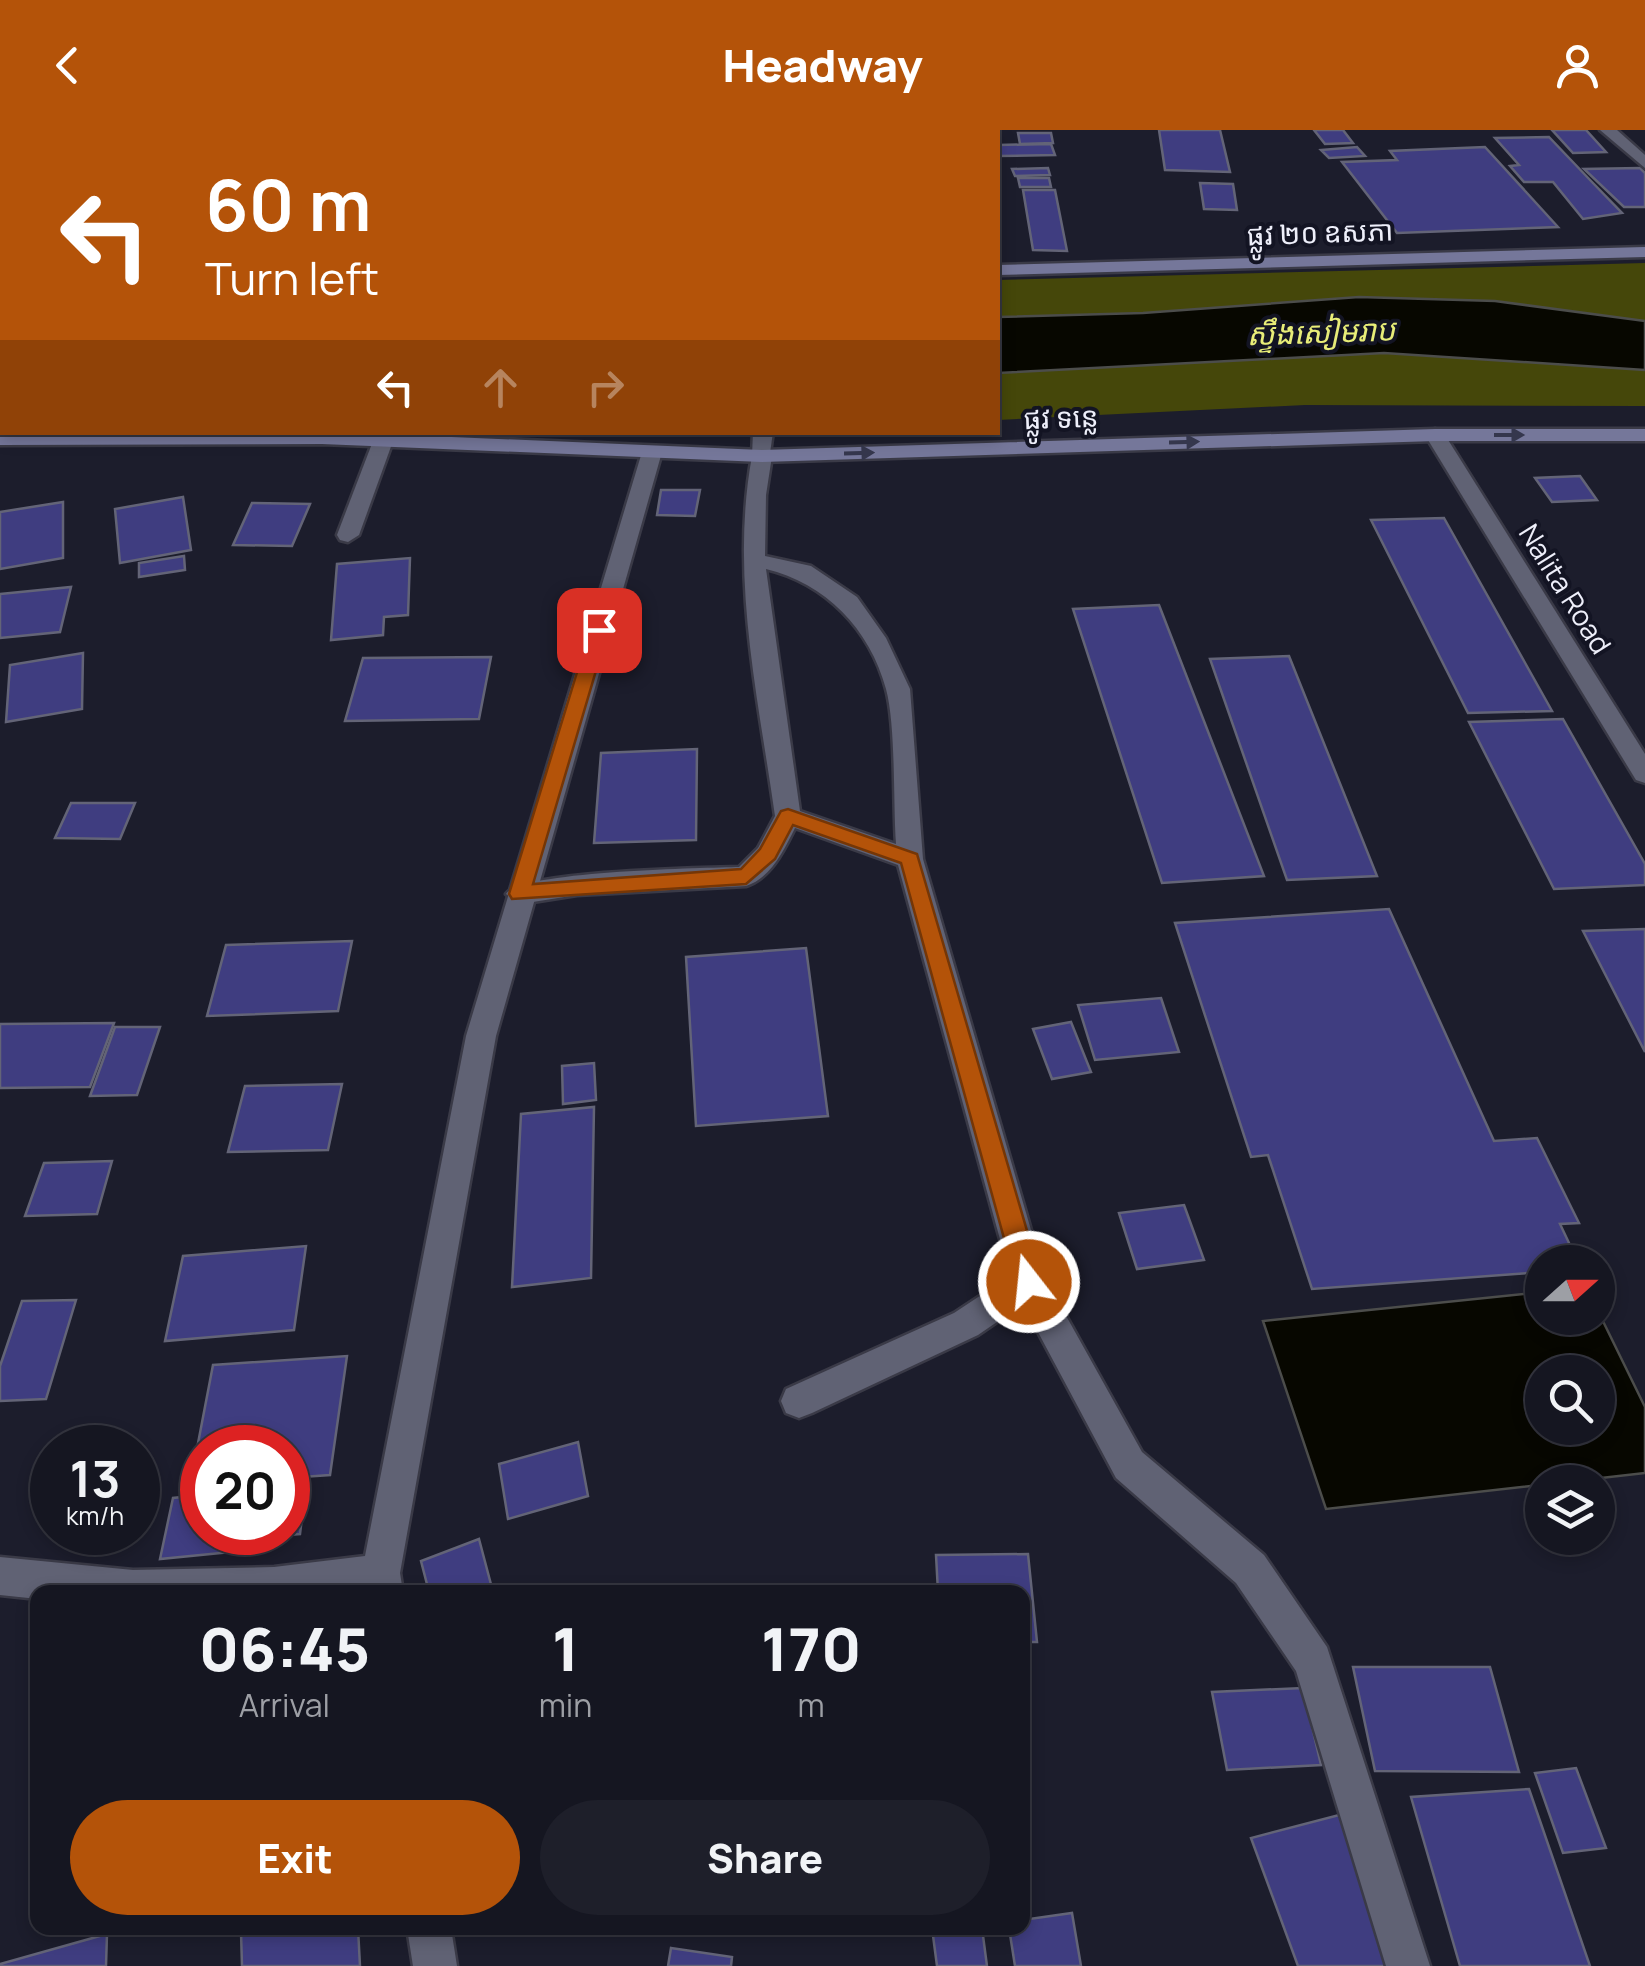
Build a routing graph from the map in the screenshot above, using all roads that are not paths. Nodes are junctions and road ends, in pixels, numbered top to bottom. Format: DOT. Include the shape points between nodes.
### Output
graph roads {
  1 [pos="1608,130"];
  2 [pos="1645,163"];
  3 [pos="1645,252"];
  4 [pos="1000,270"];
  5 [pos="1435,435"];
  6 [pos="1645,436"];
  7 [pos="0,439"];
  8 [pos="383,441"];
  9 [pos="762,444"];
  10 [pos="652,452"];
  11 [pos="348,536"];
  12 [pos="753,560"];
  13 [pos="1642,766"];
  14 [pos="788,816"];
  15 [pos="910,859"];
  16 [pos="520,894"];
  17 [pos="1029,1282"];
  18 [pos="799,1400"];
  19 [pos="0,1576"];
  20 [pos="382,1583"];
  21 [pos="91,1585"];
  22 [pos="310,1585"];
  23 [pos="431,1935"];
  24 [pos="434,1966"];
  25 [pos="1408,1966"];
  1 -- 2 [label="street"];
  3 -- 4 [label="street, ផ្លូវ ២០ ឧសភា"];
  5 -- 6 [label="street, ផ្លូវ ទន្លេ, one-way"];
  9 -- 5 [label="street, ផ្លូវ ទន្លេ, one-way"];
  5 -- 13 [label="street, Nalita Road"];
  7 -- 8 [label="street, ផ្លូវ ទន្លេ"];
  8 -- 10 [label="street, ផ្លូវ ទន្លេ"];
  8 -- 11 [label="street"];
  9 -- 10 [label="street, ផ្លូវ ទន្លេ"];
  9 -- 12 [label="street" via="752,489"];
  10 -- 16 [label="street"];
  12 -- 14 [label="street"];
  12 -- 15 [label="street" via="803,571 849,602 874,638 898,688"];
  14 -- 15 [label="street"];
  14 -- 16 [label="street" via="768,854 746,876"];
  15 -- 17 [label="street"];
  16 -- 20 [label="street" via="481,1036"];
  17 -- 18 [label="street" via="966,1324"];
  17 -- 25 [label="street" via="1129,1465 1250,1569 1313,1661"];
  19 -- 21 [label="street"];
  20 -- 22 [label="street"];
  23 -- 24 [label="street"];
}
